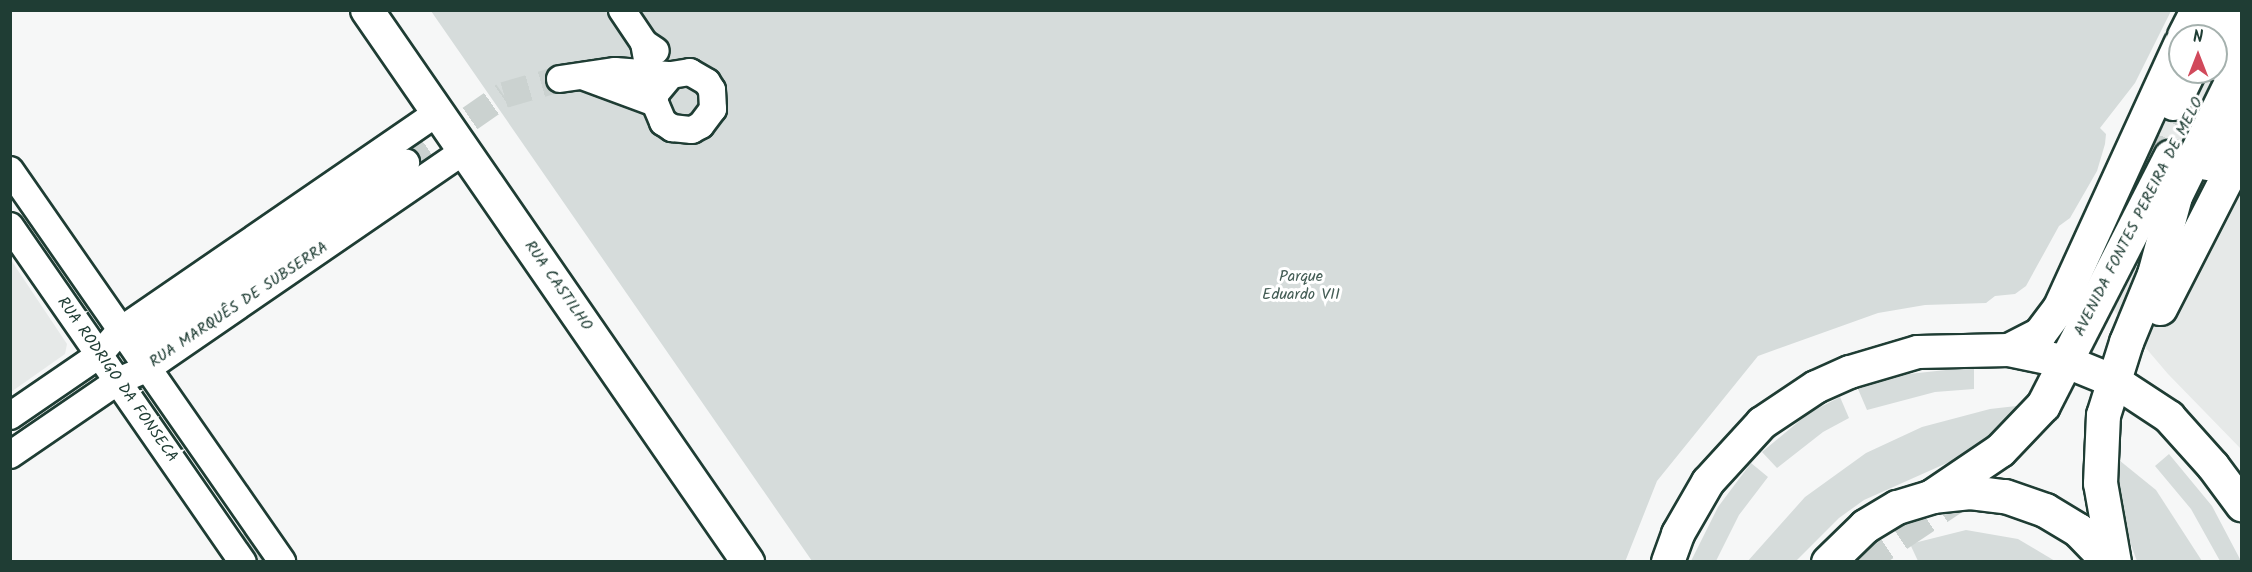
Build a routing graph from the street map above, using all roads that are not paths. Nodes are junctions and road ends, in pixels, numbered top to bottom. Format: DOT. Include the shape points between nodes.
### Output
graph roads {
  1 [pos="368,10"];
  2 [pos="622,10"];
  3 [pos="2197,10"];
  4 [pos="2218,10"];
  5 [pos="2241,11"];
  6 [pos="2190,24"];
  7 [pos="2212,24"];
  8 [pos="2228,38"];
  9 [pos="644,42"];
  10 [pos="2241,60"];
  11 [pos="2168,71"];
  12 [pos="572,78"];
  13 [pos="665,83"];
  14 [pos="2182,84"];
  15 [pos="2206,84"];
  16 [pos="2241,90"];
  17 [pos="2173,103"];
  18 [pos="438,112"];
  19 [pos="2241,148"];
  20 [pos="465,150"];
  21 [pos="406,163"];
  22 [pos="2207,163"];
  23 [pos="10,170"];
  24 [pos="10,226"];
  25 [pos="135,349"];
  26 [pos="2009,350"];
  27 [pos="99,355"];
  28 [pos="2067,363"];
  29 [pos="118,381"];
  30 [pos="2116,382"];
  31 [pos="10,416"];
  32 [pos="10,455"];
  33 [pos="1932,496"];
  34 [pos="2241,505"];
  35 [pos="250,515"];
  36 [pos="224,534"];
  37 [pos="243,561"];
  38 [pos="282,561"];
  39 [pos="748,561"];
  40 [pos="1668,561"];
  41 [pos="1828,561"];
  42 [pos="2109,561"];
  43 [pos="2114,561"];
  1 -- 18 [label="street, RUA CASTILHO"];
  2 -- 9 [label="street"];
  3 -- 6 [label="street"];
  4 -- 7 [label="main road"];
  5 -- 8 [label="main road"];
  9 -- 13 [label="street"];
  9 -- 13 [label="street"];
  10 -- 30 [label="main road" via="2175,196 2160,258 2126,342"];
  11 -- 26 [label="street" via="2059,309 2040,334"];
  12 -- 13 [label="street" via="615,71"];
  14 -- 17 [label="main road, AVENIDA FONTES PEREIRA DE MELO"];
  15 -- 28 [label="main road, AVENIDA FONTES PEREIRA DE MELO"];
  16 -- 22 [label="main road"];
  18 -- 20 [label="street, RUA CASTILHO"];
  18 -- 25 [label="street, RUA MARQUÊS DE SUBSERRA"];
  19 -- 30 [label="main road" via="2139,349"];
  20 -- 25 [label="street, RUA MARQUÊS DE SUBSERRA"];
  20 -- 39 [label="street, RUA CASTILHO"];
  21 -- 25 [label="street, RUA MARQUÊS DE SUBSERRA"];
  23 -- 25 [label="street, RUA RODRIGO DA FONSECA"];
  24 -- 27 [label="street, RUA RODRIGO DA FONSECA"];
  25 -- 27 [label="street, RUA MARQUÊS DE SUBSERRA"];
  25 -- 29 [label="street, RUA MARQUÊS DE SUBSERRA"];
  25 -- 35 [label="street, RUA RODRIGO DA FONSECA"];
  26 -- 28 [label="street"];
  26 -- 40 [label="street" via="1961,348 1891,358 1833,379 1787,405 1722,462 1693,505"];
  27 -- 29 [label="street, RUA RODRIGO DA FONSECA"];
  27 -- 31 [label="street, RUA MARQUÊS DE SUBSERRA"];
  28 -- 30 [label="street"];
  28 -- 33 [label="main road, AVENIDA FONTES PEREIRA DE MELO" via="2043,405 2013,437 1962,479"];
  29 -- 32 [label="street, RUA MARQUÊS DE SUBSERRA"];
  29 -- 36 [label="street, RUA RODRIGO DA FONSECA"];
  30 -- 34 [label="street" via="2169,417 2213,466"];
  30 -- 43 [label="main road" via="2101,425 2098,461 2101,501"];
  33 -- 41 [label="main road" via="1881,516 1851,537"];
  33 -- 42 [label="main road" via="1970,492 2027,502 2078,530"];
  35 -- 36 [label="street"];
  35 -- 38 [label="street, RUA RODRIGO DA FONSECA"];
  36 -- 37 [label="street, RUA RODRIGO DA FONSECA"];
}
